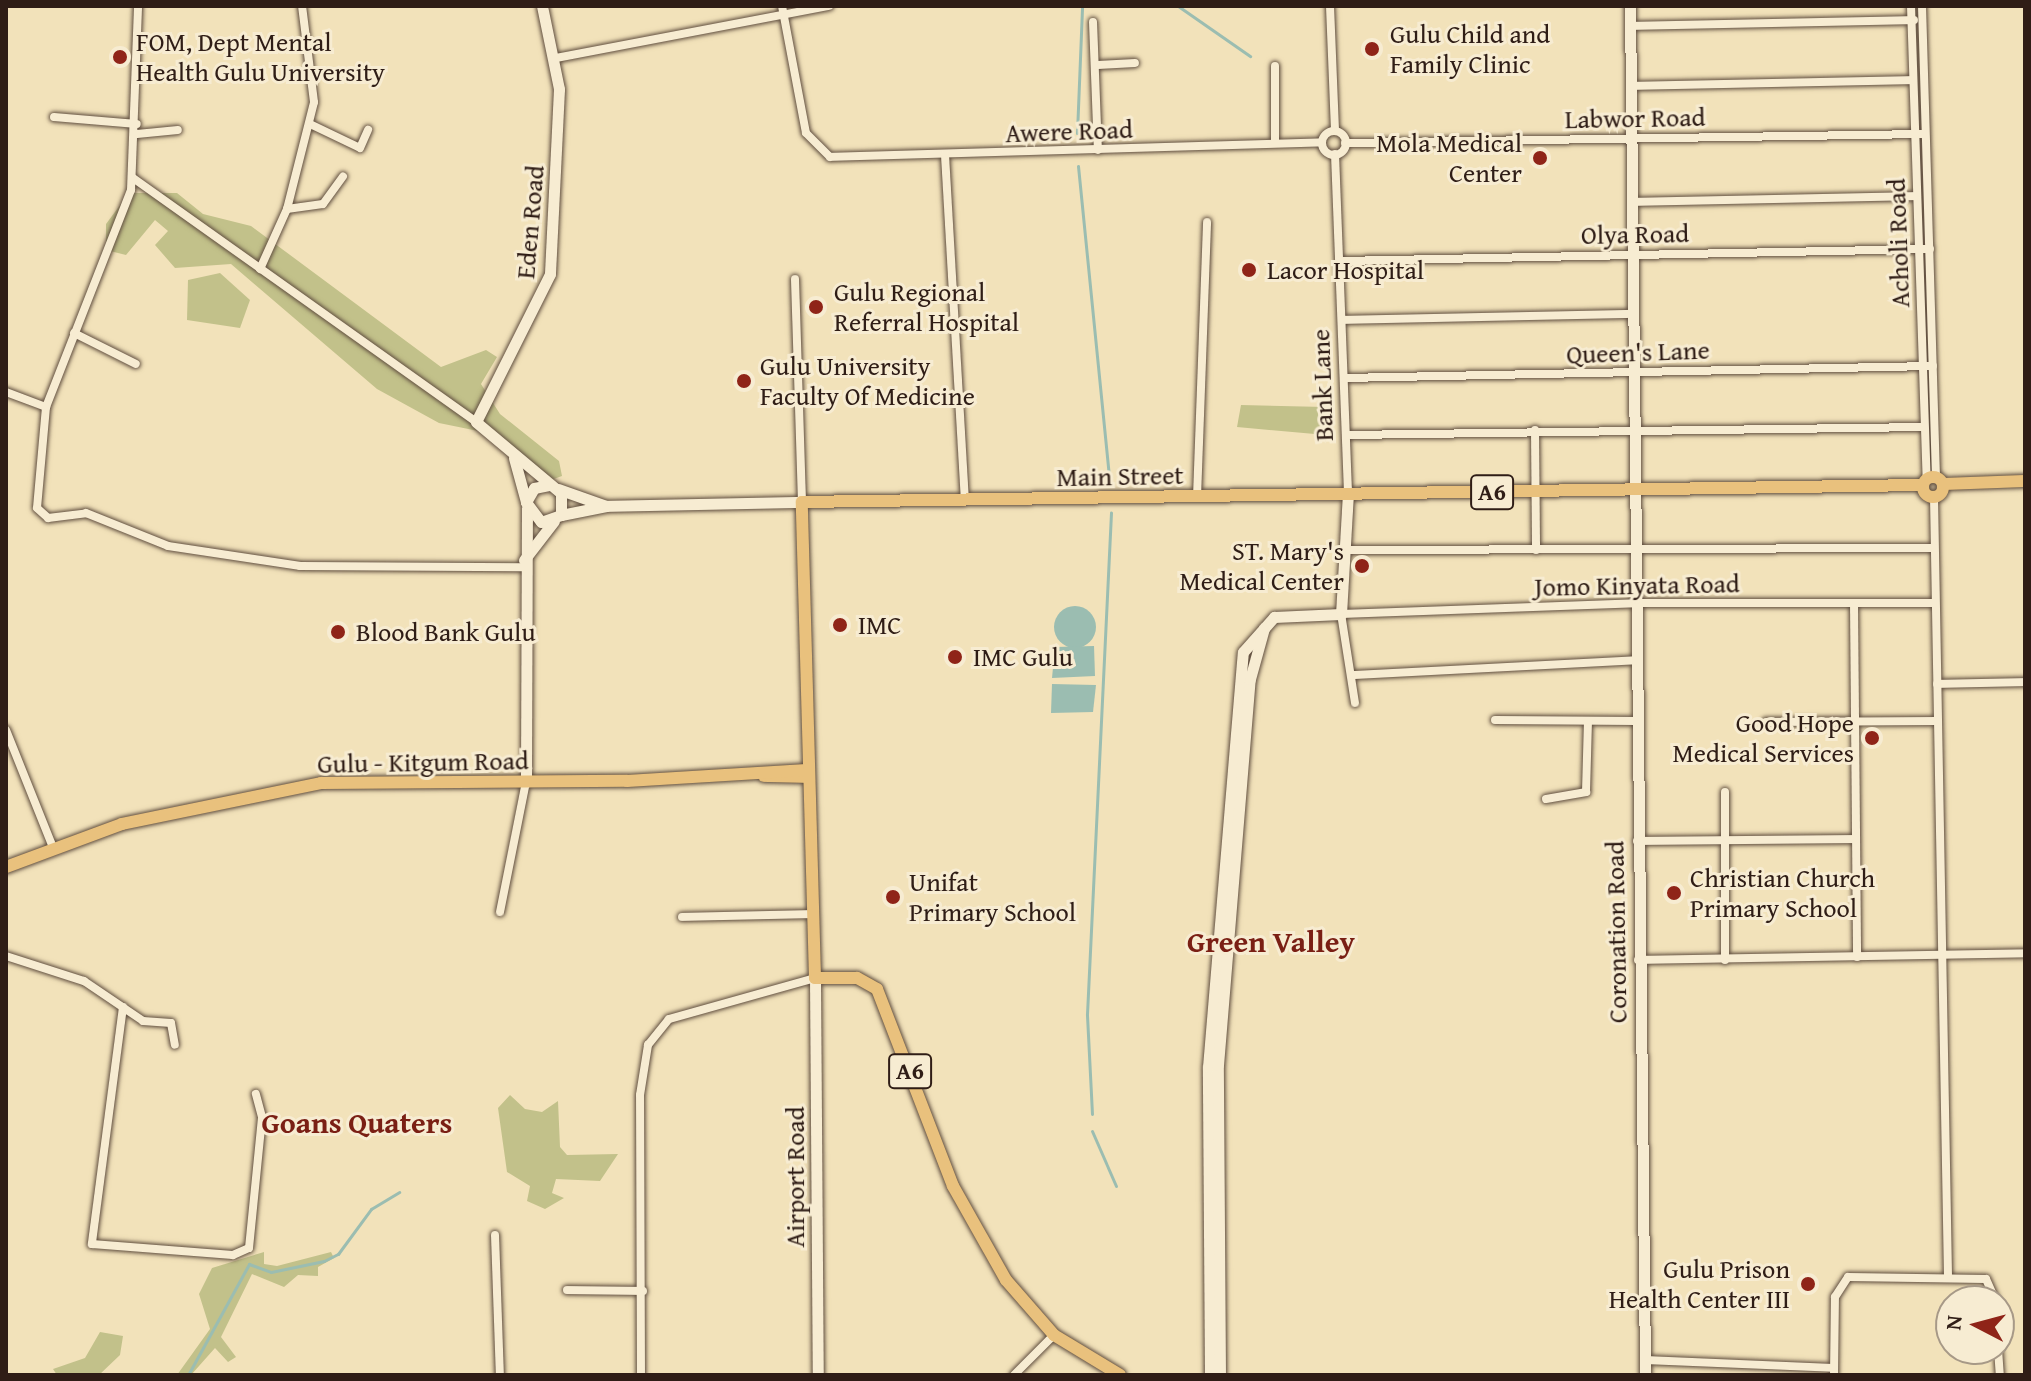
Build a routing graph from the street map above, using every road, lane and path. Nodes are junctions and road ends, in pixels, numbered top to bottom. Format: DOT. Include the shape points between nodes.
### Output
graph roads {
  1 [pos="138,6"];
  2 [pos="302,6"];
  3 [pos="542,6"];
  4 [pos="829,6"];
  5 [pos="1330,6"];
  6 [pos="1630,6"];
  7 [pos="1911,6"];
  8 [pos="1922,6"];
  9 [pos="783,10"];
  10 [pos="1912,20"];
  11 [pos="1922,20"];
  12 [pos="1093,22"];
  13 [pos="1631,26"];
  14 [pos="556,58"];
  15 [pos="1135,63"];
  16 [pos="1098,65"];
  17 [pos="1275,66"];
  18 [pos="1913,80"];
  19 [pos="1631,86"];
  20 [pos="54,117"];
  21 [pos="137,124"];
  22 [pos="310,124"];
  23 [pos="178,130"];
  24 [pos="368,130"];
  25 [pos="1335,131"];
  26 [pos="137,134"];
  27 [pos="1914,134"];
  28 [pos="1925,134"];
  29 [pos="1632,137"];
  30 [pos="1322,142"];
  31 [pos="1275,143"];
  32 [pos="1345,143"];
  33 [pos="1098,150"];
  34 [pos="1335,154"];
  35 [pos="945,155"];
  36 [pos="343,176"];
  37 [pos="133,178"];
  38 [pos="1916,196"];
  39 [pos="1632,202"];
  40 [pos="287,209"];
  41 [pos="1207,222"];
  42 [pos="1930,249"];
  43 [pos="1918,250"];
  44 [pos="1632,253"];
  45 [pos="1341,261"];
  46 [pos="260,269"];
  47 [pos="795,279"];
  48 [pos="1633,314"];
  49 [pos="1342,320"];
  50 [pos="74,333"];
  51 [pos="136,364"];
  52 [pos="1922,366"];
  53 [pos="1933,366"];
  54 [pos="1634,373"];
  55 [pos="1344,378"];
  56 [pos="6,392"];
  57 [pos="46,407"];
  58 [pos="476,422"];
  59 [pos="1924,427"];
  60 [pos="1535,430"];
  61 [pos="1636,432"];
  62 [pos="1346,435"];
  63 [pos="514,458"];
  64 [pos="1932,481"];
  65 [pos="2025,481"];
  66 [pos="553,487"];
  67 [pos="1636,489"];
  68 [pos="1535,490"];
  69 [pos="1348,492"];
  70 [pos="1197,497"];
  71 [pos="1934,497"];
  72 [pos="965,500"];
  73 [pos="802,502"];
  74 [pos="526,505"];
  75 [pos="606,506"];
  76 [pos="558,518"];
  77 [pos="1933,548"];
  78 [pos="1350,550"];
  79 [pos="1536,550"];
  80 [pos="1636,551"];
  81 [pos="524,564"];
  82 [pos="1636,603"];
  83 [pos="1854,603"];
  84 [pos="1933,603"];
  85 [pos="1341,614"];
  86 [pos="1637,660"];
  87 [pos="1354,675"];
  88 [pos="2025,682"];
  89 [pos="1937,684"];
  90 [pos="1355,703"];
  91 [pos="1495,720"];
  92 [pos="1588,721"];
  93 [pos="1637,721"];
  94 [pos="1938,721"];
  95 [pos="1766,722"];
  96 [pos="1854,723"];
  97 [pos="6,730"];
  98 [pos="807,751"];
  99 [pos="783,773"];
  100 [pos="807,774"];
  101 [pos="526,782"];
  102 [pos="1725,792"];
  103 [pos="808,798"];
  104 [pos="1546,799"];
  105 [pos="1854,839"];
  106 [pos="1636,841"];
  107 [pos="1726,842"];
  108 [pos="54,850"];
  109 [pos="6,867"];
  110 [pos="500,912"];
  111 [pos="811,914"];
  112 [pos="682,917"];
  113 [pos="2025,953"];
  114 [pos="1946,954"];
  115 [pos="6,956"];
  116 [pos="1857,957"];
  117 [pos="1638,960"];
  118 [pos="1725,960"];
  119 [pos="815,978"];
  120 [pos="1217,1004"];
  121 [pos="123,1007"];
  122 [pos="175,1045"];
  123 [pos="256,1094"];
  124 [pos="495,1235"];
  125 [pos="1948,1277"];
  126 [pos="1989,1285"];
  127 [pos="567,1290"];
  128 [pos="643,1291"];
  129 [pos="1054,1335"];
  130 [pos="1645,1360"];
  131 [pos="1834,1371"];
  132 [pos="500,1375"];
  133 [pos="641,1375"];
  134 [pos="818,1375"];
  135 [pos="1014,1375"];
  136 [pos="1120,1375"];
  137 [pos="1210,1375"];
  138 [pos="1220,1375"];
  139 [pos="1645,1375"];
  1 -- 21 [label="street"];
  2 -- 22 [label="street" via="315,67"];
  3 -- 14 [label="street, Eden Road"];
  4 -- 9 [label="street"];
  5 -- 25 [label="street"];
  6 -- 13 [label="street, Coronation Road"];
  7 -- 10 [label="street, Acholi Road"];
  8 -- 11 [label="street, Acholi Road"];
  9 -- 14 [label="street"];
  9 -- 35 [label="street, Awere Road" via="806,133 820,152 843,159"];
  10 -- 11 [label="street"];
  10 -- 13 [label="street"];
  10 -- 18 [label="street, Acholi Road"];
  11 -- 28 [label="street, Acholi Road"];
  12 -- 16 [label="street"];
  13 -- 19 [label="street, Coronation Road"];
  14 -- 58 [label="street, Eden Road" via="548,283"];
  15 -- 16 [label="street"];
  16 -- 33 [label="street"];
  17 -- 31 [label="street"];
  18 -- 19 [label="street"];
  18 -- 27 [label="street, Acholi Road"];
  19 -- 29 [label="street, Coronation Road"];
  20 -- 21 [label="street"];
  21 -- 26 [label="street"];
  22 -- 24 [label="street" via="360,148"];
  22 -- 40 [label="street"];
  23 -- 26 [label="street"];
  25 -- 30 [label="street"];
  25 -- 32 [label="street"];
  26 -- 37 [label="street"];
  27 -- 28 [label="street, Labwor Road"];
  27 -- 29 [label="street, Labwor Road"];
  27 -- 38 [label="street, Acholi Road"];
  28 -- 42 [label="street, Acholi Road"];
  29 -- 32 [label="street, Labwor Road"];
  29 -- 39 [label="street, Coronation Road"];
  30 -- 31 [label="street, Awere Road"];
  30 -- 34 [label="street"];
  31 -- 33 [label="street, Awere Road"];
  32 -- 34 [label="street"];
  33 -- 35 [label="street, Awere Road"];
  34 -- 45 [label="street, Bank Lane"];
  35 -- 72 [label="street"];
  36 -- 40 [label="street" via="323,204"];
  37 -- 46 [label="street"];
  37 -- 50 [label="street"];
  38 -- 39 [label="street"];
  38 -- 43 [label="street, Acholi Road"];
  39 -- 44 [label="street, Coronation Road"];
  40 -- 46 [label="street"];
  41 -- 70 [label="street"];
  42 -- 43 [label="street, Olya Road"];
  42 -- 53 [label="street, Acholi Road"];
  43 -- 44 [label="street, Olya Road"];
  43 -- 52 [label="street, Acholi Road"];
  44 -- 45 [label="street, Olya Road"];
  44 -- 48 [label="street, Coronation Road"];
  45 -- 49 [label="street, Bank Lane"];
  46 -- 58 [label="street"];
  47 -- 73 [label="street"];
  48 -- 49 [label="street"];
  48 -- 54 [label="street, Coronation Road"];
  49 -- 55 [label="street, Bank Lane"];
  50 -- 51 [label="street"];
  50 -- 57 [label="street"];
  52 -- 53 [label="street, Queen's Lane"];
  52 -- 54 [label="street, Queen's Lane"];
  52 -- 59 [label="street, Acholi Road"];
  53 -- 64 [label="street, Acholi Road"];
  54 -- 55 [label="street, Queen's Lane"];
  54 -- 61 [label="street, Coronation Road"];
  55 -- 62 [label="street, Bank Lane"];
  56 -- 57 [label="street"];
  57 -- 81 [label="street" via="37,508 48,518 86,513 168,546 300,566"];
  58 -- 63 [label="street"];
  59 -- 61 [label="street"];
  59 -- 64 [label="street, Acholi Road"];
  60 -- 61 [label="street"];
  60 -- 62 [label="street"];
  60 -- 68 [label="street"];
  61 -- 67 [label="street, Coronation Road"];
  62 -- 69 [label="street, Bank Lane"];
  63 -- 66 [label="street"];
  63 -- 74 [label="street"];
  64 -- 65 [label="main road, A6"];
  64 -- 67 [label="main road, A6"];
  64 -- 71 [label="main road"];
  66 -- 74 [label="street" via="534,488"];
  66 -- 75 [label="street"];
  66 -- 76 [label="street"];
  67 -- 68 [label="main road, Main Street / A6"];
  67 -- 80 [label="street, Coronation Road"];
  68 -- 69 [label="main road, Main Street / A6"];
  68 -- 79 [label="street"];
  69 -- 70 [label="main road, Main Street / A6"];
  69 -- 78 [label="street, Bank Lane"];
  70 -- 72 [label="main road, Main Street / A6"];
  71 -- 77 [label="street"];
  72 -- 73 [label="main road, Main Street / A6"];
  73 -- 75 [label="street, Main Street"];
  73 -- 98 [label="main road"];
  74 -- 76 [label="street" via="534,520"];
  74 -- 81 [label="street"];
  75 -- 76 [label="street"];
  76 -- 81 [label="street"];
  77 -- 80 [label="street"];
  77 -- 84 [label="street"];
  78 -- 79 [label="street"];
  78 -- 85 [label="street, Bank Lane"];
  79 -- 80 [label="street"];
  80 -- 82 [label="street, Coronation Road"];
  81 -- 101 [label="street"];
  82 -- 83 [label="street, Jomo Kinyata Road"];
  82 -- 85 [label="street, Jomo Kinyata Road"];
  82 -- 86 [label="street, Coronation Road"];
  83 -- 84 [label="street, Jomo Kinyata Road"];
  83 -- 96 [label="street"];
  84 -- 89 [label="street"];
  85 -- 87 [label="street"];
  85 -- 120 [label="street" via="1268,620 1251,669"];
  86 -- 87 [label="street"];
  86 -- 93 [label="street, Coronation Road"];
  87 -- 90 [label="street"];
  88 -- 89 [label="street"];
  89 -- 94 [label="street"];
  91 -- 92 [label="street"];
  92 -- 93 [label="street"];
  92 -- 104 [label="street" via="1586,792"];
  93 -- 106 [label="street, Coronation Road"];
  94 -- 96 [label="street"];
  94 -- 114 [label="street"];
  95 -- 96 [label="street"];
  96 -- 105 [label="street"];
  97 -- 108 [label="street"];
  98 -- 99 [label="main road"];
  98 -- 100 [label="main road"];
  99 -- 100 [label="main road, Gulu - Kitgum Road"];
  99 -- 101 [label="main road, Gulu - Kitgum Road"];
  99 -- 103 [label="main road"];
  100 -- 103 [label="main road"];
  101 -- 108 [label="main road, Gulu - Kitgum Road" via="321,783 122,824"];
  101 -- 110 [label="street"];
  102 -- 107 [label="street"];
  103 -- 111 [label="main road"];
  105 -- 107 [label="street"];
  105 -- 116 [label="street"];
  106 -- 107 [label="street"];
  106 -- 117 [label="street, Coronation Road"];
  107 -- 118 [label="street"];
  108 -- 109 [label="main road, Gulu - Kitgum Road"];
  111 -- 112 [label="street"];
  111 -- 119 [label="main road"];
  113 -- 114 [label="street"];
  114 -- 116 [label="street"];
  114 -- 125 [label="street"];
  115 -- 121 [label="street" via="84,981"];
  116 -- 118 [label="street"];
  117 -- 118 [label="street"];
  117 -- 130 [label="street, Coronation Road"];
  119 -- 128 [label="street" via="669,1019 653,1034 640,1095"];
  119 -- 129 [label="main road, A6" via="857,978 885,1000 967,1216 1022,1302"];
  119 -- 134 [label="street, Airport Road"];
  120 -- 137 [label="street" via="1205,1152"];
  120 -- 138 [label="street" via="1214,1151"];
  121 -- 122 [label="street" via="143,1021 171,1023"];
  121 -- 123 [label="street" via="92,1244 233,1255 249,1248 262,1117"];
  124 -- 132 [label="street"];
  125 -- 126 [label="street" via="1986,1279"];
  125 -- 131 [label="street" via="1843,1280 1835,1297"];
  127 -- 128 [label="street"];
  128 -- 133 [label="street"];
  129 -- 135 [label="street"];
  129 -- 136 [label="main road, A6"];
  130 -- 131 [label="street"];
  130 -- 139 [label="street, Coronation Road"];
}
